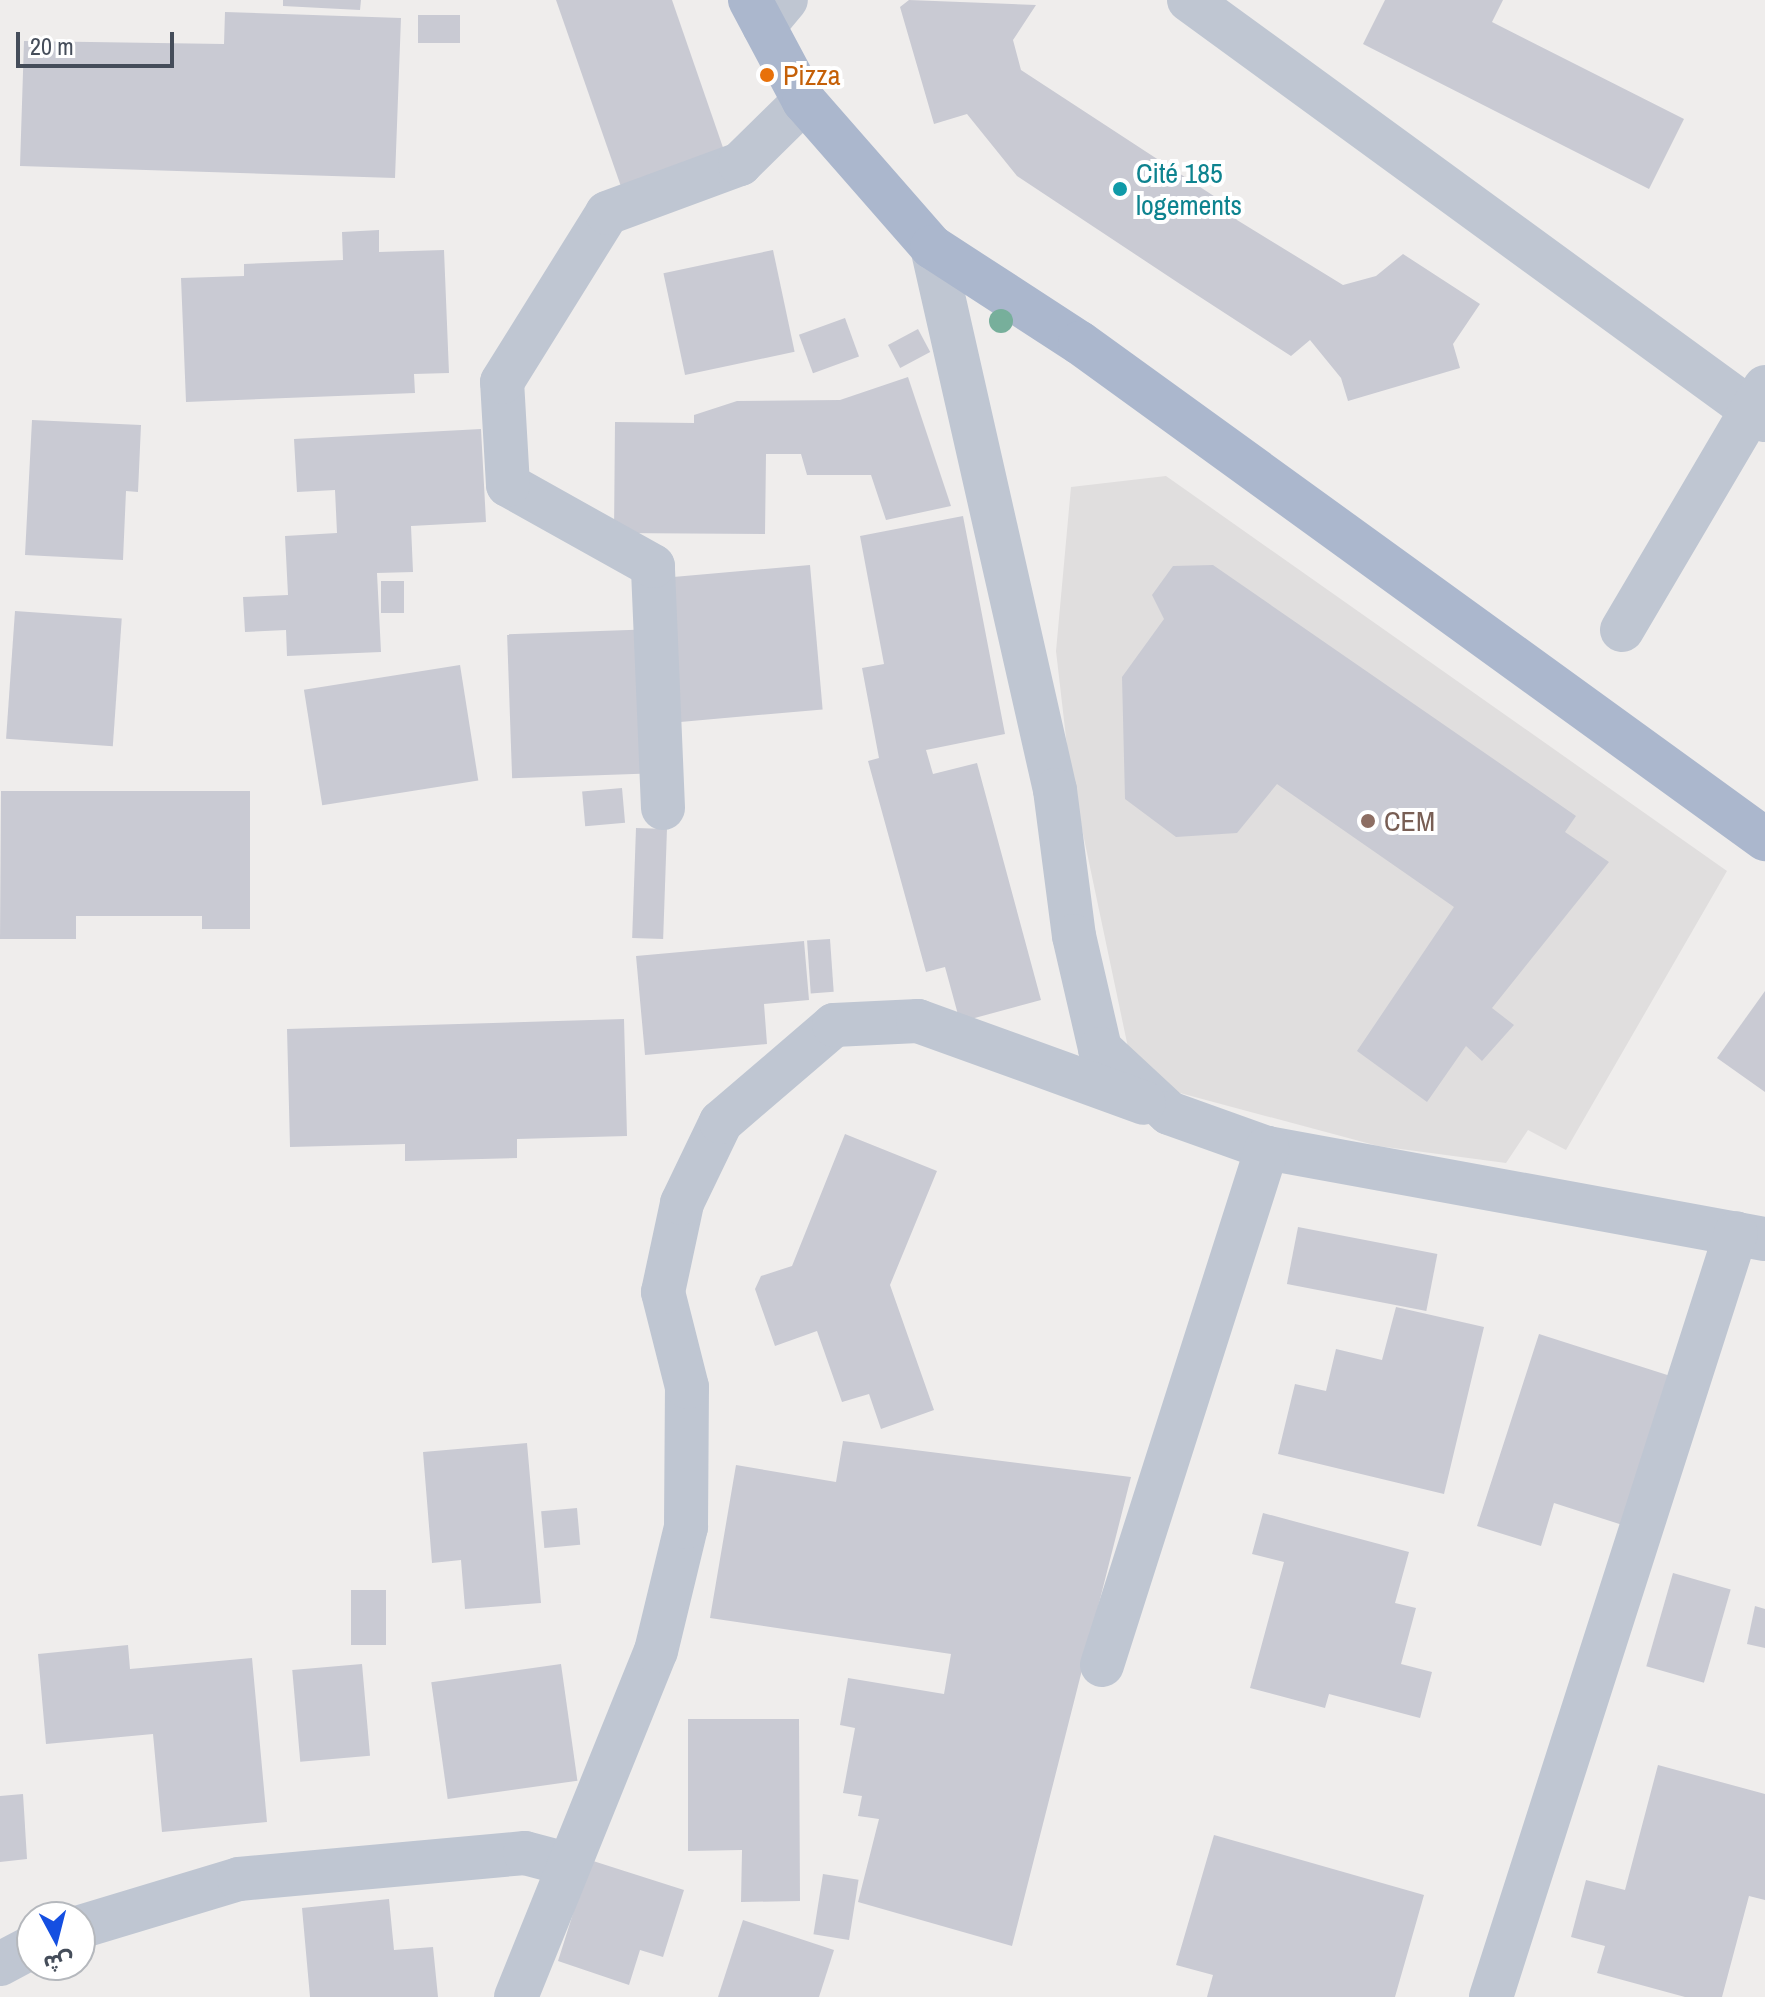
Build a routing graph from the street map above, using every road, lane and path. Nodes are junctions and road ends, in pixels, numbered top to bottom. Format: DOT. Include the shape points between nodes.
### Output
graph roads {
  1 [pos="1189,0"];
  2 [pos="767,9"];
  3 [pos="804,101"];
  4 [pos="932,247"];
  5 [pos="1760,405"];
  6 [pos="1622,630"];
  7 [pos="663,808"];
  8 [pos="1765,839"];
  9 [pos="1169,1113"];
  10 [pos="1267,1148"];
  11 [pos="1750,1236"];
  12 [pos="1102,1665"];
  13 [pos="566,1864"];
  14 [pos="96,1922"];
  15 [pos="516,1997"];
  16 [pos="1491,1997"];
  1 -- 5 [label="street"];
  2 -- 3 [label="main road"];
  3 -- 4 [label="main road"];
  3 -- 7 [label="street" via="740,164 607,213 502,382 508,485 653,566"];
  4 -- 8 [label="main road" via="1080,343"];
  4 -- 9 [label="street" via="1055,790 1074,936 1100,1049"];
  5 -- 6 [label="street"];
  9 -- 10 [label="street"];
  9 -- 13 [label="street" via="918,1021 834,1025 721,1122 682,1203 663,1292 687,1387 686,1527 656,1651"];
  10 -- 11 [label="street"];
  10 -- 12 [label="street"];
  11 -- 16 [label="street"];
  13 -- 14 [label="street" via="525,1853 239,1879"];
  13 -- 15 [label="street"];
}
